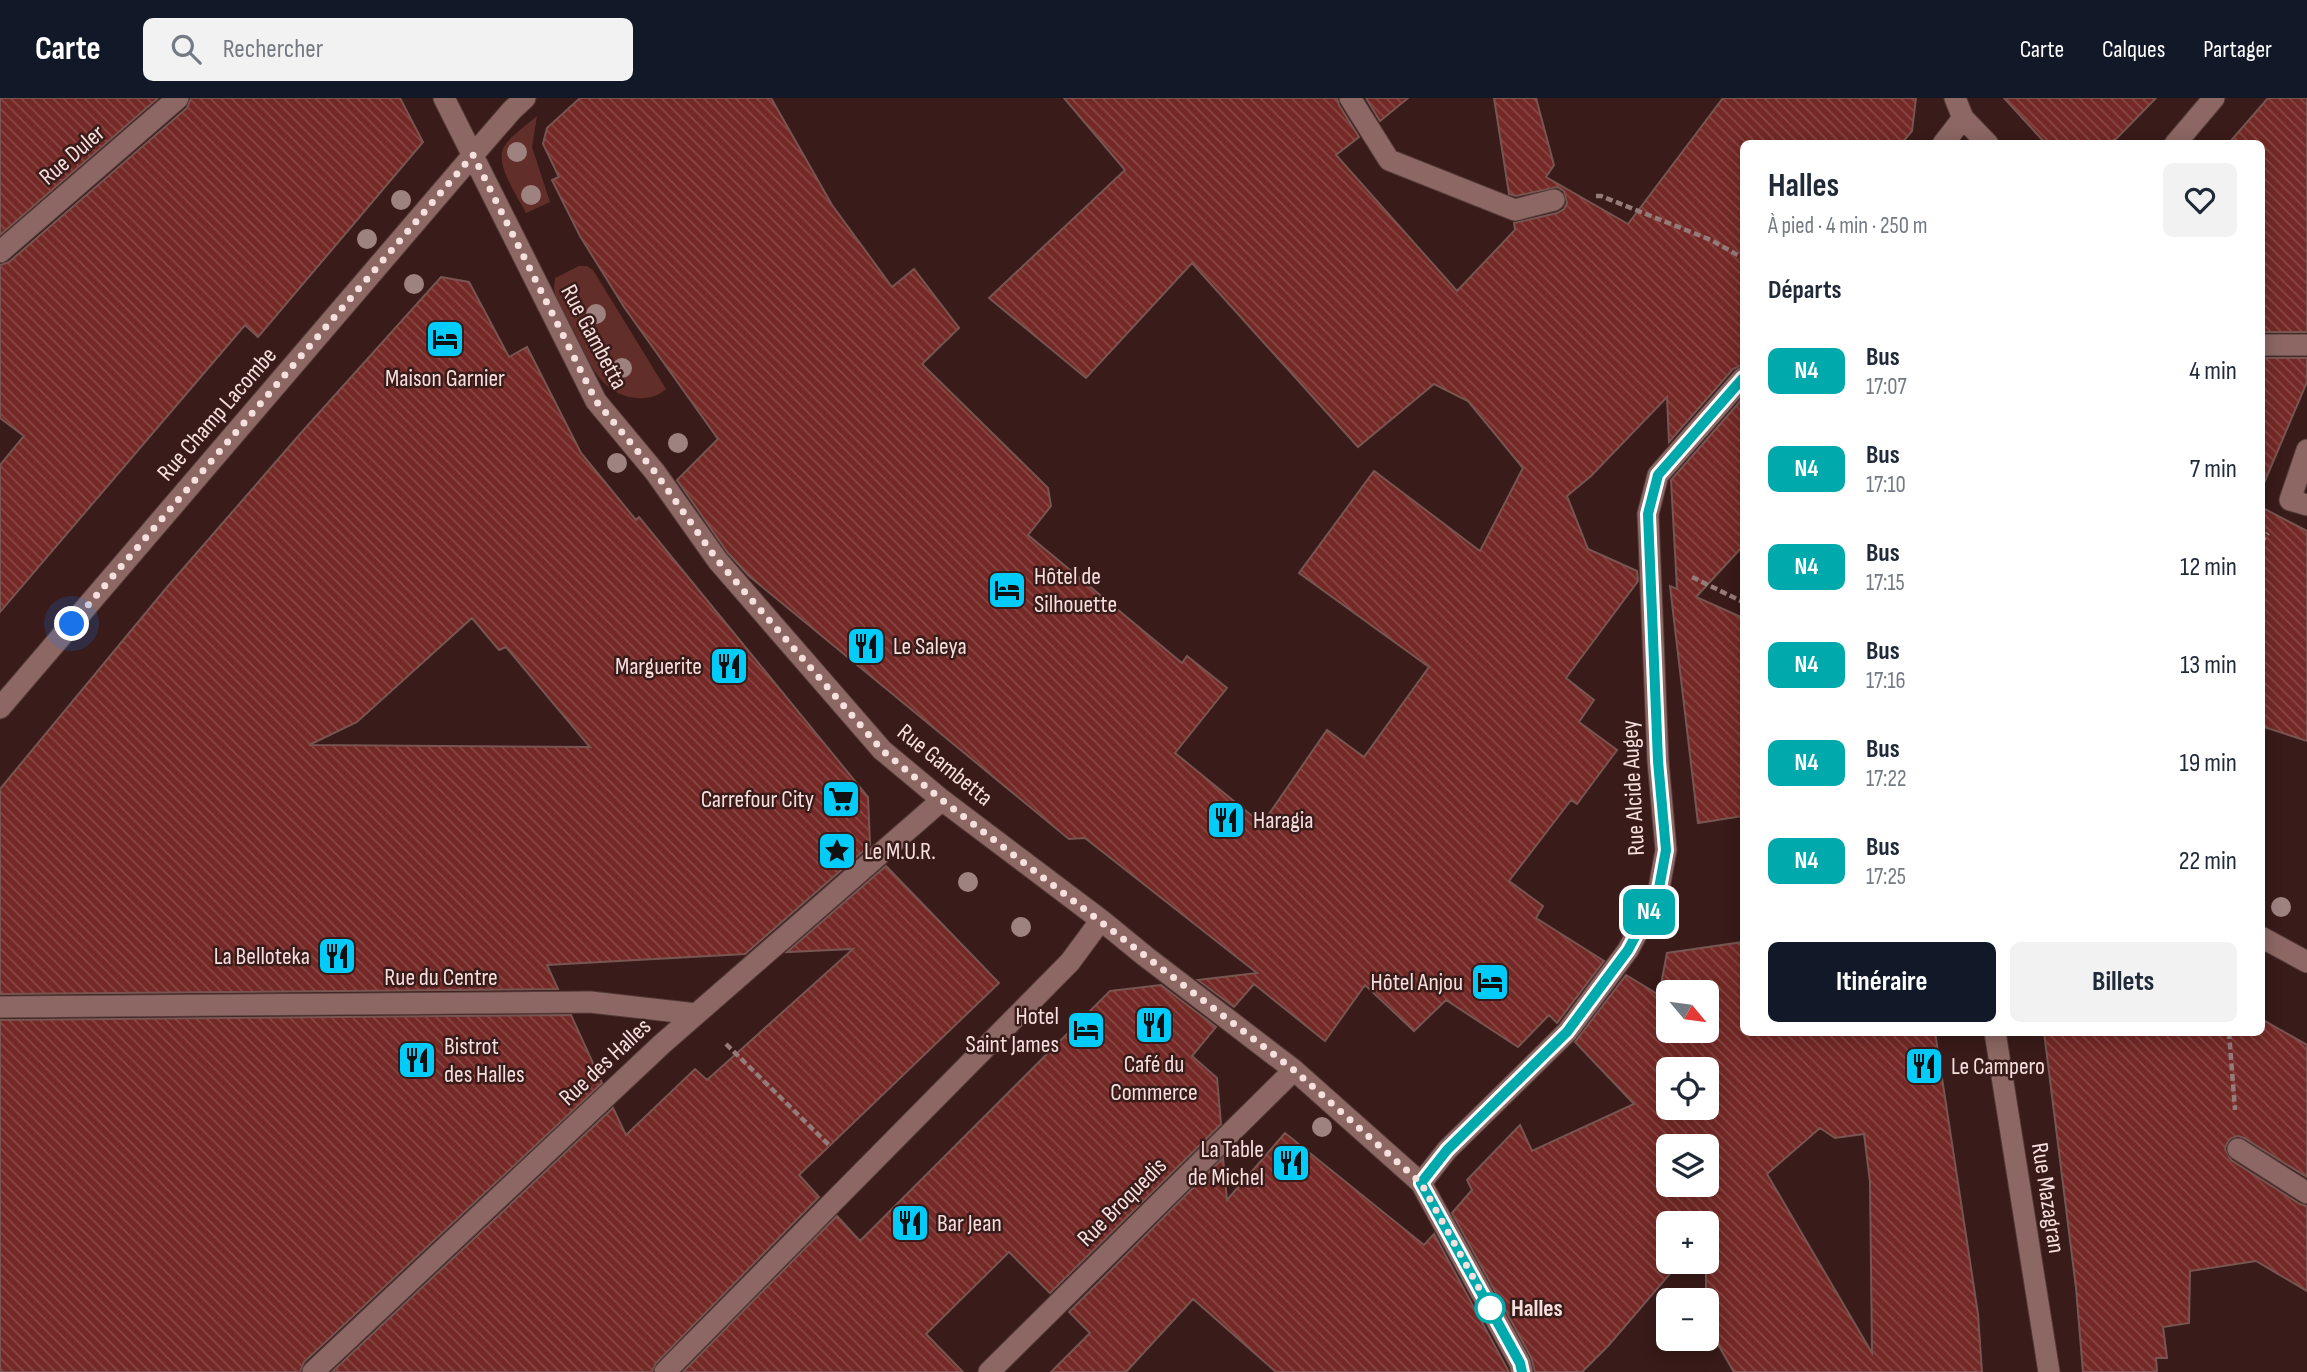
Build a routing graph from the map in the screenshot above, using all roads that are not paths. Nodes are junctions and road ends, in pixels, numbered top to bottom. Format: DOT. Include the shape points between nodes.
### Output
graph roads {
  1 [pos="178,98"];
  2 [pos="444,98"];
  3 [pos="525,98"];
  4 [pos="1350,98"];
  5 [pos="1955,98"];
  6 [pos="2214,98"];
  7 [pos="1964,118"];
  8 [pos="1946,140"];
  9 [pos="1984,140"];
  10 [pos="2178,140"];
  11 [pos="473,155"];
  12 [pos="1553,200"];
  13 [pos="0,252"];
  14 [pos="2265,345"];
  15 [pos="2307,345"];
  16 [pos="1740,381"];
  17 [pos="2307,450"];
  18 [pos="2307,505"];
  19 [pos="0,708"];
  20 [pos="942,800"];
  21 [pos="1101,920"];
  22 [pos="2265,939"];
  23 [pos="2307,962"];
  24 [pos="0,1007"];
  25 [pos="696,1014"];
  26 [pos="1996,1036"];
  27 [pos="1294,1070"];
  28 [pos="2238,1149"];
  29 [pos="1421,1183"];
  30 [pos="2307,1193"];
  31 [pos="313,1372"];
  32 [pos="665,1372"];
  33 [pos="989,1372"];
  34 [pos="1522,1372"];
  35 [pos="2049,1372"];
  1 -- 13 [label="street, Rue Duler"];
  2 -- 11 [label="street, Rue Gambetta"];
  3 -- 11 [label="street, Rue Champ Lacombe"];
  4 -- 12 [label="street" via="1389,160 1515,210"];
  5 -- 7 [label="street"];
  6 -- 10 [label="street"];
  7 -- 8 [label="street"];
  7 -- 9 [label="street"];
  11 -- 19 [label="street, Rue Champ Lacombe"];
  11 -- 20 [label="street, Rue Gambetta" via="596,401 655,472 718,561 882,750"];
  14 -- 15 [label="street"];
  16 -- 29 [label="street, Rue Alcide Augey" via="1658,475 1648,514 1666,850 1658,894 1628,950 1567,1032 1447,1150"];
  17 -- 18 [label="street" via="2290,500"];
  20 -- 21 [label="street, Rue Gambetta"];
  20 -- 25 [label="street, Rue des Halles"];
  21 -- 27 [label="street, Rue Gambetta"];
  21 -- 32 [label="street" via="1061,972"];
  22 -- 23 [label="street"];
  24 -- 25 [label="street, Rue du Centre" via="590,1002"];
  25 -- 31 [label="street, Rue des Halles"];
  26 -- 35 [label="street, Rue Mazagran"];
  27 -- 29 [label="street, Rue Gambetta"];
  27 -- 33 [label="street, Rue Broquedis"];
  28 -- 30 [label="street"];
  29 -- 34 [label="street, Rue Gambetta"];
}
